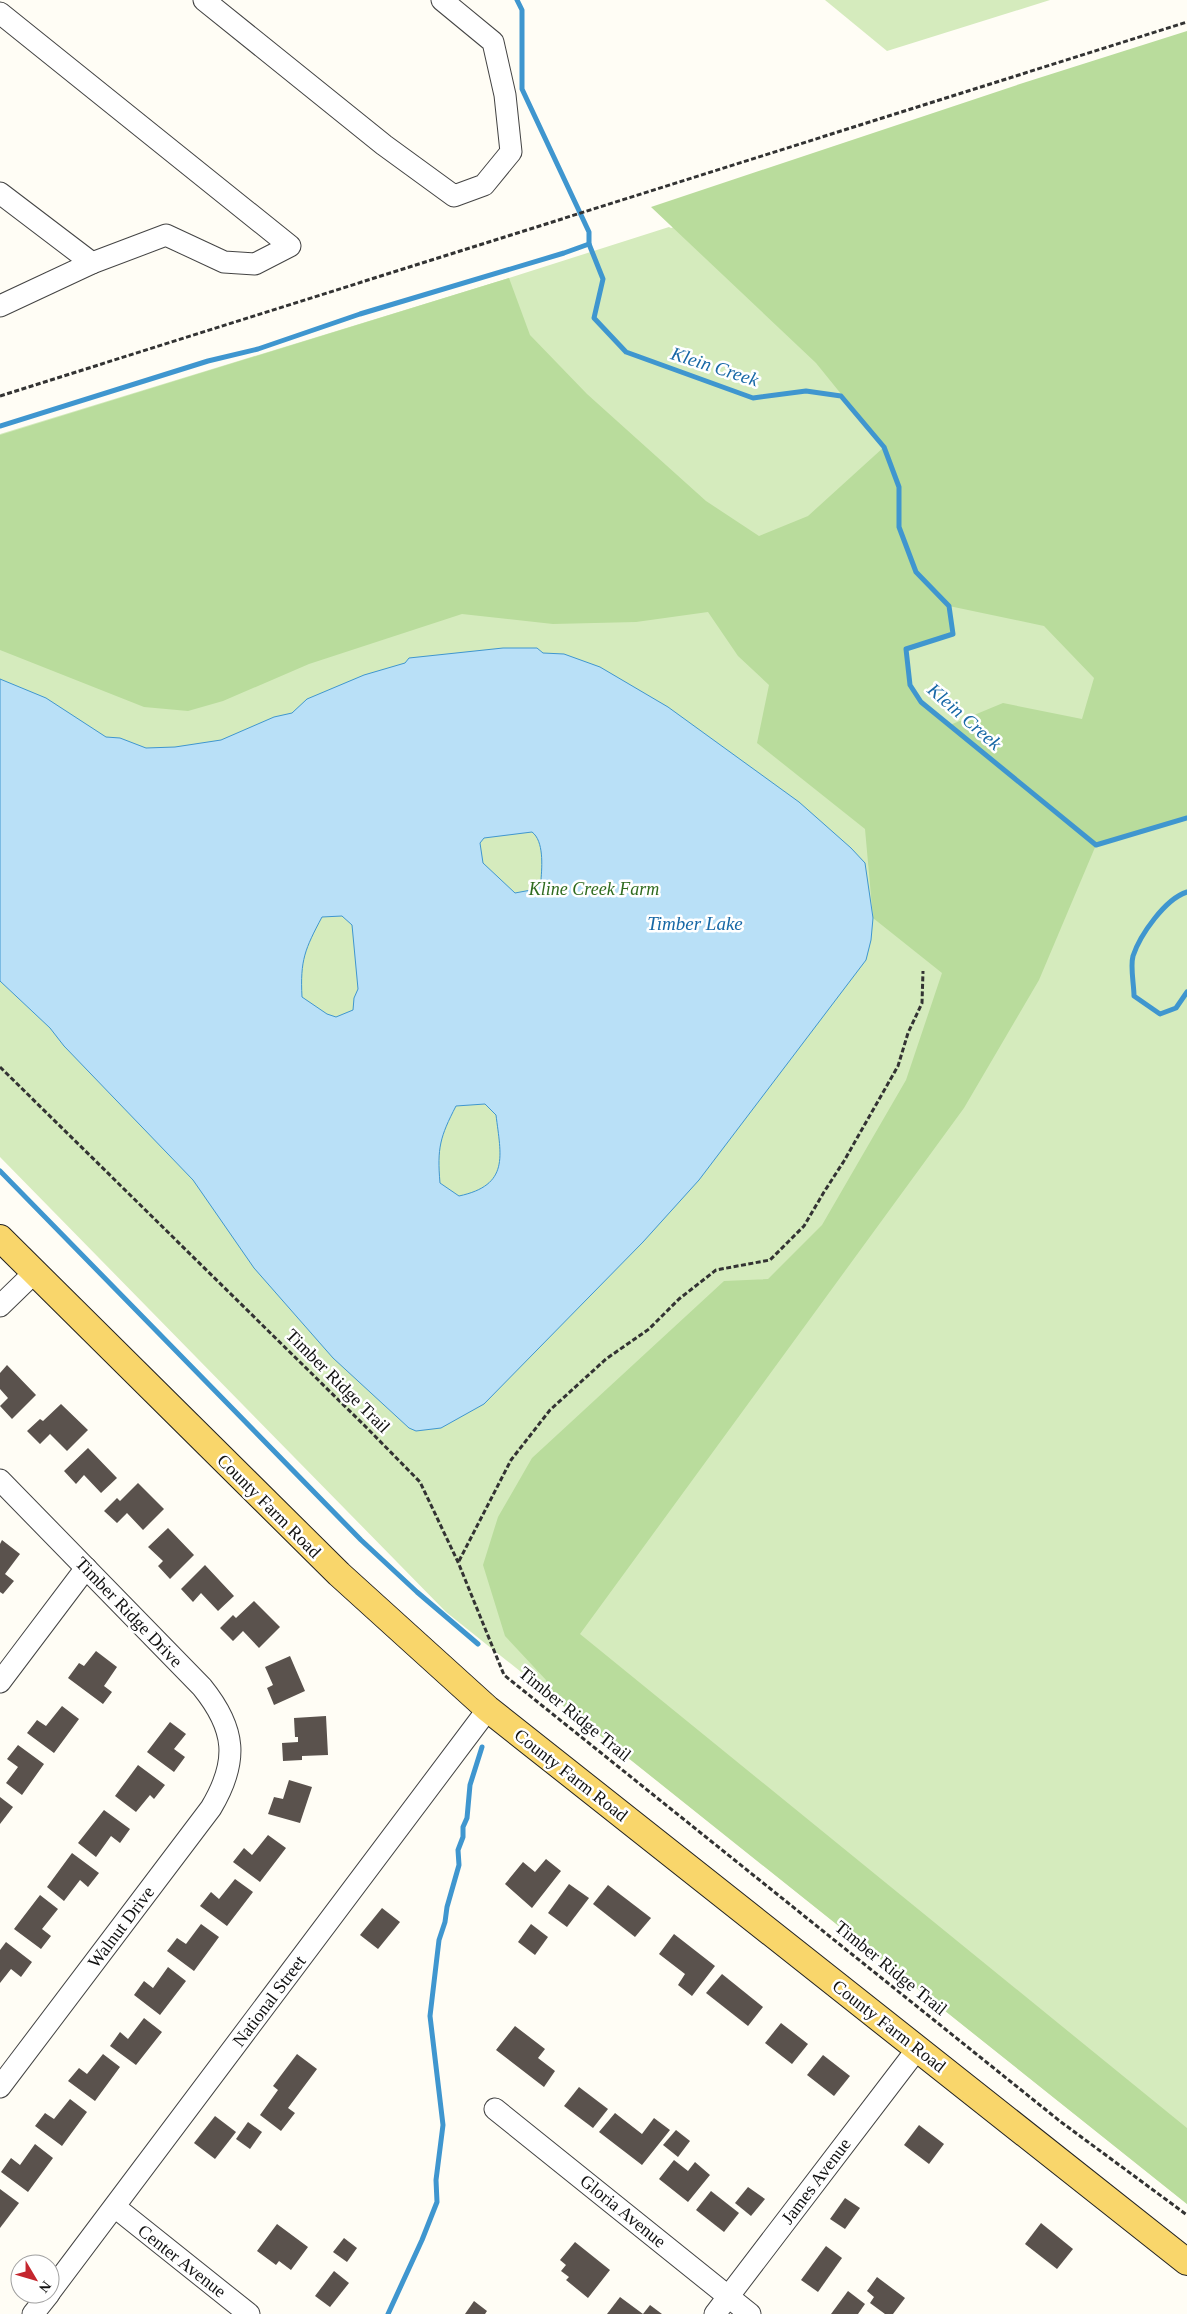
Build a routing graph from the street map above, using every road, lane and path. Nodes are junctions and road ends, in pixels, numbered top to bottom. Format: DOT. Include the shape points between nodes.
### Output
graph roads {
  1 [pos="204,0"];
  2 [pos="442,0"];
  3 [pos="0,13"];
  4 [pos="1187,22"];
  5 [pos="0,192"];
  6 [pos="92,263"];
  7 [pos="0,306"];
  8 [pos="0,396"];
  9 [pos="923,971"];
  10 [pos="0,1067"];
  11 [pos="0,1238"];
  12 [pos="34,1272"];
  13 [pos="0,1306"];
  14 [pos="0,1480"];
  15 [pos="458,1562"];
  16 [pos="86,1568"];
  17 [pos="0,1682"];
  18 [pos="488,1709"];
  19 [pos="230,1760"];
  20 [pos="918,2048"];
  21 [pos="0,2087"];
  22 [pos="495,2109"];
  23 [pos="115,2207"];
  24 [pos="1187,2215"];
  25 [pos="1187,2262"];
  26 [pos="60,2279"];
  27 [pos="728,2296"];
  28 [pos="41,2304"];
  29 [pos="33,2314"];
  30 [pos="249,2314"];
  31 [pos="715,2314"];
  32 [pos="750,2314"];
  1 -- 2 [label="street" via="384,145 454,196 484,185 511,152 505,95 493,42"];
  3 -- 6 [label="street" via="290,246 255,264 224,262 166,235"];
  4 -- 8 [label="path"];
  5 -- 6 [label="street"];
  6 -- 7 [label="street"];
  9 -- 15 [label="path" via="922,1003 898,1066 804,1226 770,1260 716,1270 678,1299 649,1329 606,1359 550,1410 511,1460"];
  10 -- 15 [label="path, Timber Ridge Trail" via="420,1482"];
  11 -- 12 [label="main road, County Farm Road"];
  12 -- 13 [label="street"];
  12 -- 18 [label="main road, County Farm Road" via="338,1574"];
  14 -- 16 [label="street, Timber Ridge Drive"];
  15 -- 24 [label="path, Timber Ridge Trail" via="504,1675 1054,2116"];
  16 -- 17 [label="street"];
  16 -- 19 [label="street, Timber Ridge Drive" via="218,1707 226,1726"];
  18 -- 20 [label="main road, County Farm Road"];
  18 -- 23 [label="street, National Street"];
  19 -- 21 [label="street, Walnut Drive" via="226,1778 211,1808"];
  20 -- 25 [label="main road, County Farm Road"];
  20 -- 27 [label="street, James Avenue"];
  22 -- 27 [label="street, Gloria Avenue"];
  23 -- 26 [label="street, National Street"];
  23 -- 30 [label="street, Center Avenue"];
  27 -- 31 [label="street, James Avenue"];
  27 -- 32 [label="street, Gloria Avenue"];
  28 -- 29 [label="street, National Street"];
}
